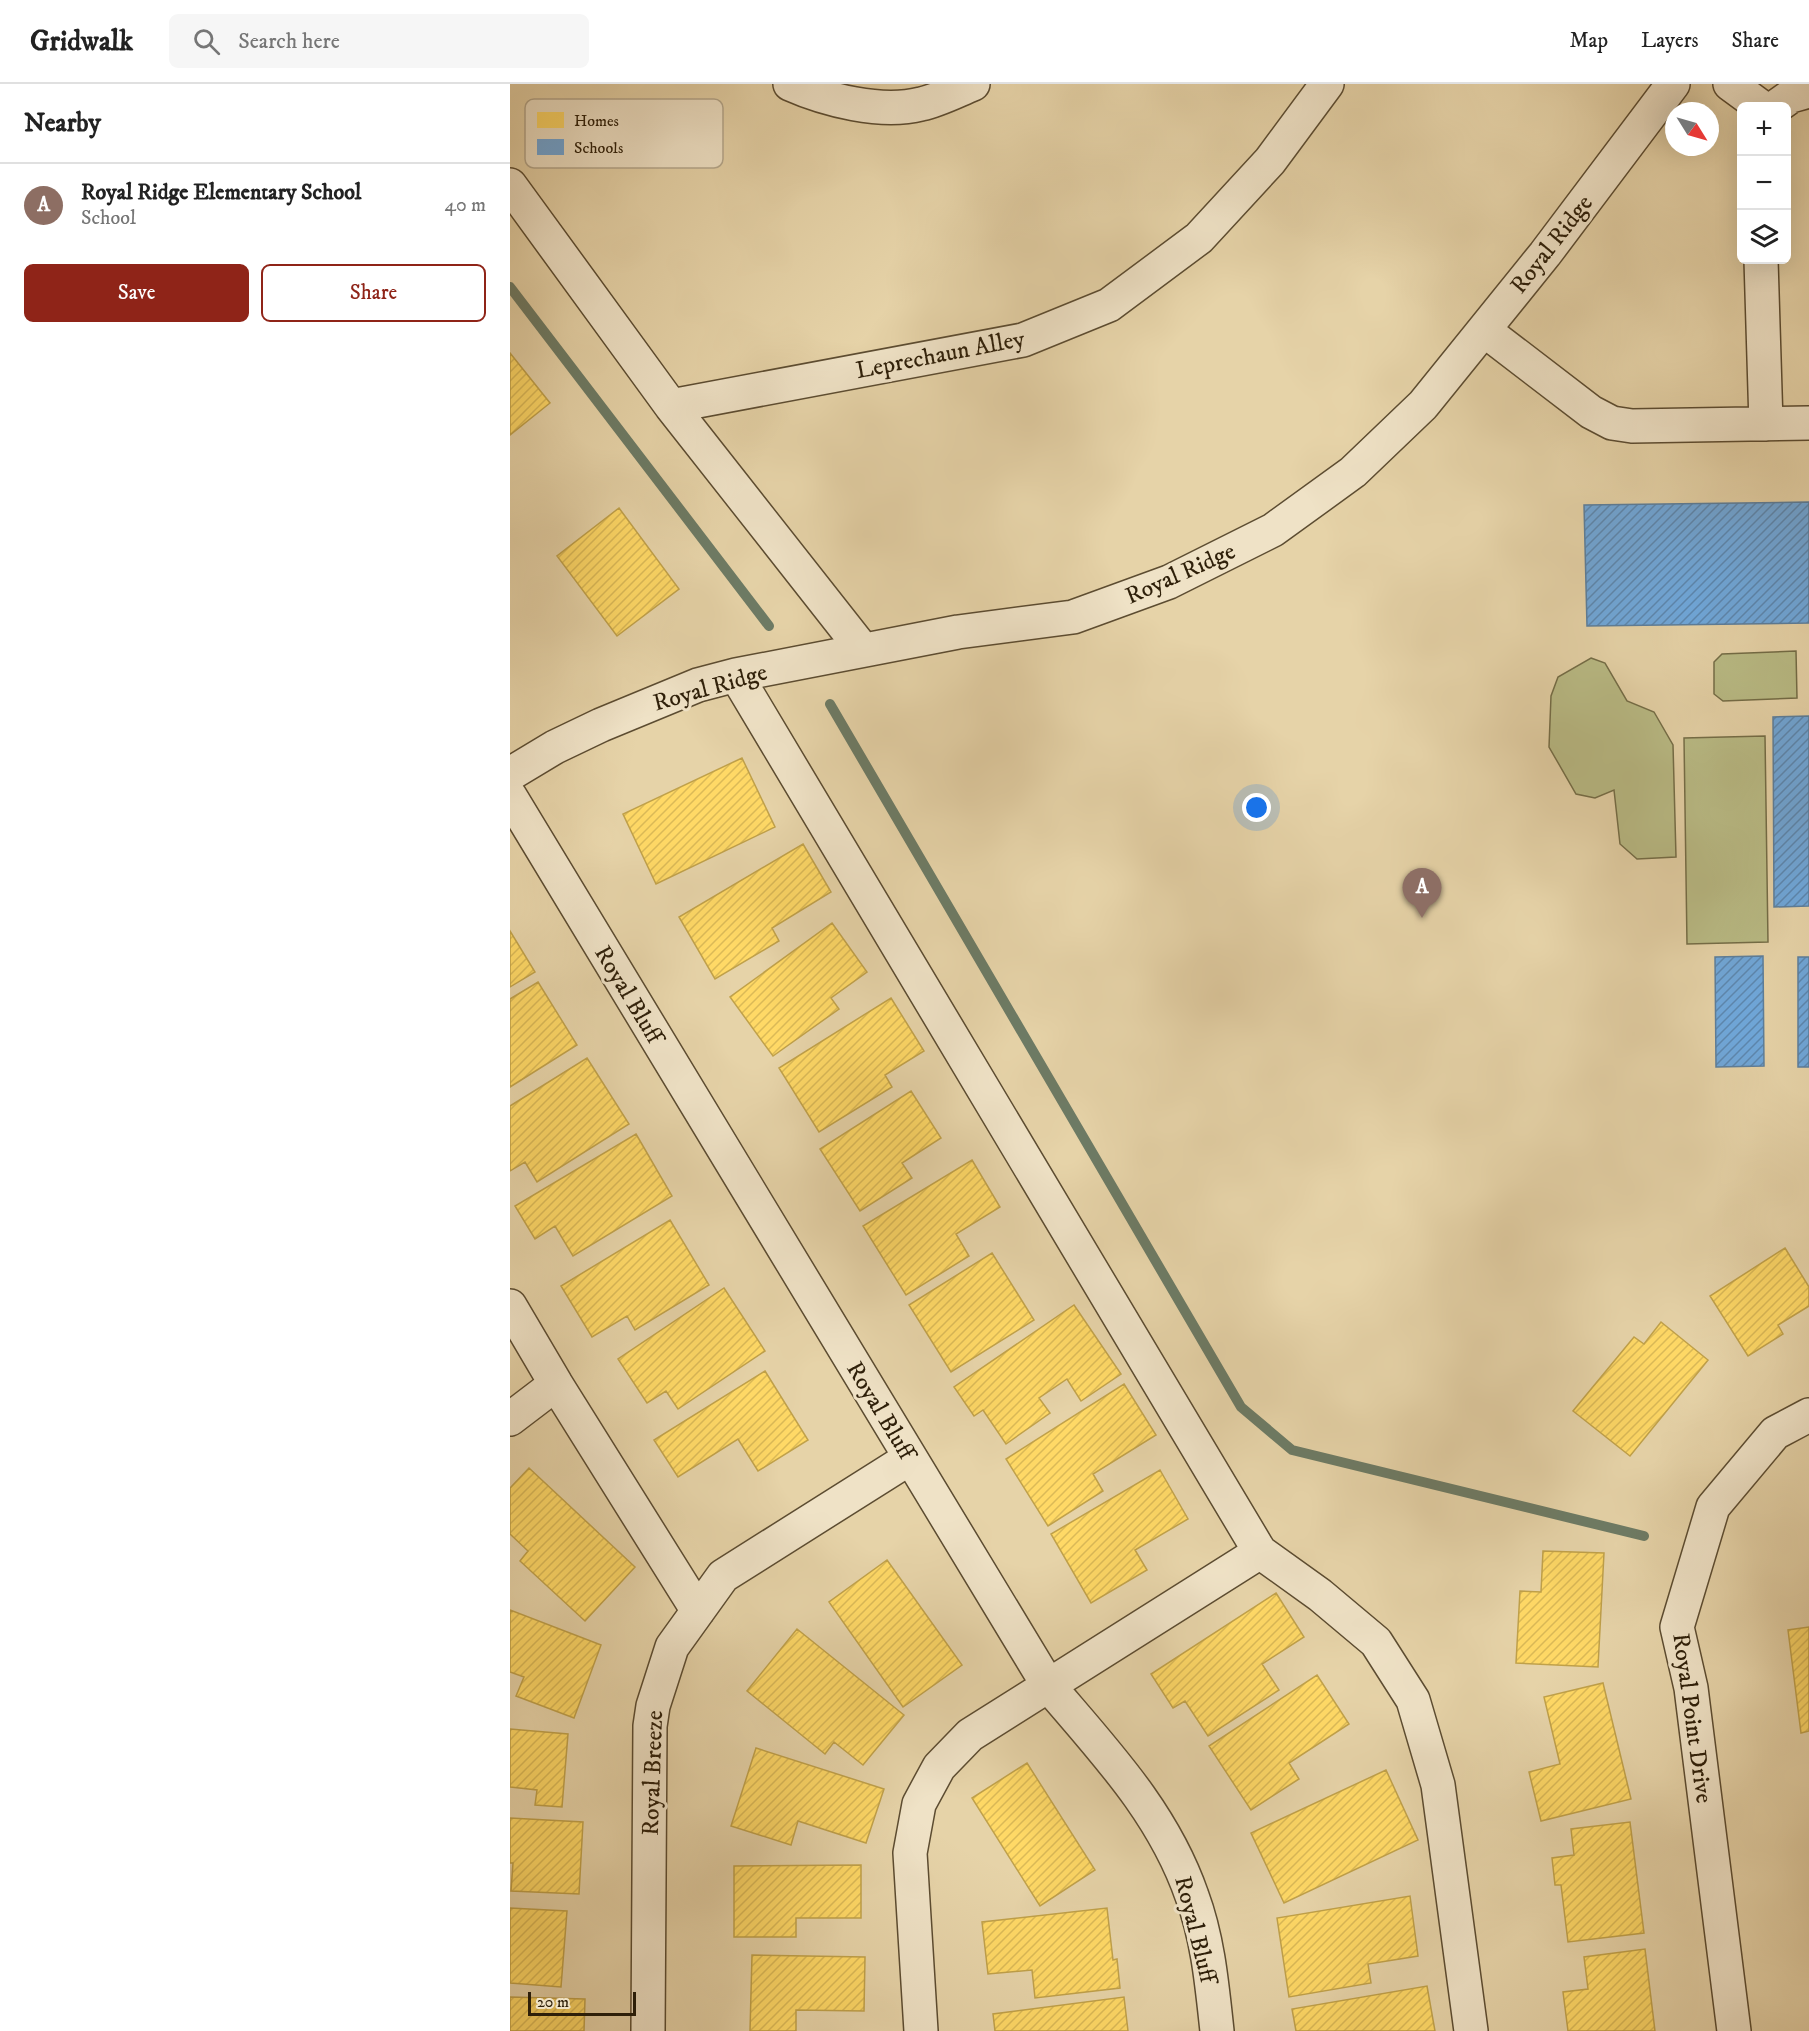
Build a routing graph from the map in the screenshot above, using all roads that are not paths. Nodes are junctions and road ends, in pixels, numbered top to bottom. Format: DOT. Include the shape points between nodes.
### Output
graph roads {
  1 [pos="790,84"];
  2 [pos="973,84"];
  3 [pos="1327,84"];
  4 [pos="1673,84"];
  5 [pos="1730,84"];
  6 [pos="1809,91"];
  7 [pos="1755,102"];
  8 [pos="1783,102"];
  9 [pos="510,185"];
  10 [pos="1761,264"];
  11 [pos="1484,330"];
  12 [pos="671,406"];
  13 [pos="1809,423"];
  14 [pos="1766,424"];
  15 [pos="863,650"];
  16 [pos="736,675"];
  17 [pos="510,774"];
  18 [pos="510,796"];
  19 [pos="510,1306"];
  20 [pos="556,1384"];
  21 [pos="1809,1415"];
  22 [pos="510,1419"];
  23 [pos="910,1458"];
  24 [pos="1260,1552"];
  25 [pos="698,1611"];
  26 [pos="1048,1684"];
  27 [pos="648,2031"];
  28 [pos="921,2031"];
  29 [pos="1217,2031"];
  30 [pos="1471,2031"];
  31 [pos="1734,2031"];
  1 -- 2 [label="street" via="846,102 883,107 921,104"];
  3 -- 12 [label="street, Leprechaun Alley" via="1270,161 1199,238 1109,305 1023,340"];
  4 -- 11 [label="street, Royal Ridge"];
  5 -- 7 [label="street"];
  6 -- 8 [label="street"];
  9 -- 12 [label="street"];
  10 -- 14 [label="street"];
  11 -- 14 [label="street" via="1591,412 1612,423"];
  11 -- 15 [label="street, Royal Ridge" via="1423,405 1353,472 1273,530 1169,582 1073,617 958,632"];
  12 -- 15 [label="street"];
  13 -- 14 [label="street"];
  15 -- 16 [label="street, Royal Ridge"];
  16 -- 17 [label="street, Royal Ridge" via="698,685 601,725"];
  16 -- 24 [label="street"];
  18 -- 23 [label="street, Royal Bluff"];
  19 -- 20 [label="street"];
  20 -- 22 [label="street"];
  20 -- 25 [label="street"];
  21 -- 31 [label="street, Royal Point Drive" via="1775,1433 1713,1507 1677,1627 1691,1688"];
  23 -- 25 [label="street, Royal Breeze" via="723,1576"];
  23 -- 26 [label="street, Royal Bluff"];
  24 -- 26 [label="street"];
  24 -- 30 [label="street" via="1377,1642 1413,1700 1438,1785"];
  25 -- 27 [label="street, Royal Breeze" via="672,1647 652,1706"];
  26 -- 28 [label="street" via="970,1735 939,1767 919,1804 910,1853"];
  26 -- 29 [label="street, Royal Bluff" via="1134,1786 1177,1858 1193,1896 1208,1954"];
}
